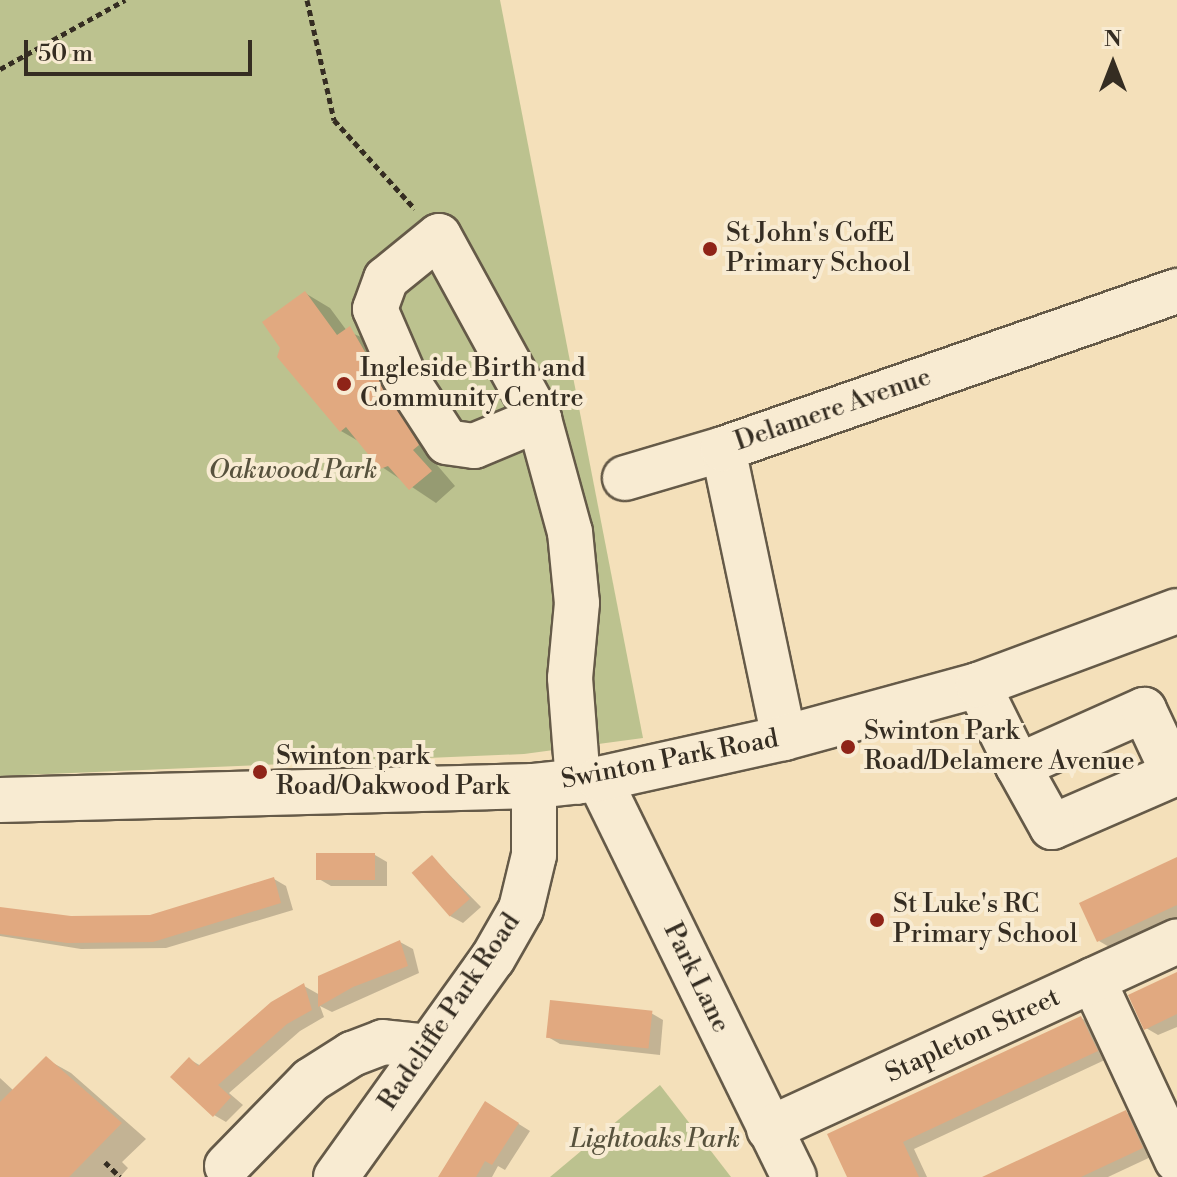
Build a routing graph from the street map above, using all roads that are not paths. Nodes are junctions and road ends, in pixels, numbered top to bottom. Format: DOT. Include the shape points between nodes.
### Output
graph roads {
  1 [pos="1177,291"];
  2 [pos="539,419"];
  3 [pos="723,449"];
  4 [pos="625,478"];
  5 [pos="1177,611"];
  6 [pos="978,685"];
  7 [pos="784,738"];
  8 [pos="1018,766"];
  9 [pos="588,780"];
  10 [pos="534,786"];
  11 [pos="0,800"];
  12 [pos="1177,941"];
  13 [pos="1093,980"];
  14 [pos="429,1047"];
  15 [pos="769,1129"];
  16 [pos="1177,1160"];
  17 [pos="227,1166"];
  18 [pos="1177,1167"];
  19 [pos="336,1177"];
  20 [pos="794,1177"];
  21 [pos="1155,1177"];
  1 -- 3 [label="street, Delamere Avenue"];
  2 -- 2 [label="street" via="439,236 386,279 375,309 404,376 447,442 474,446"];
  2 -- 9 [label="street" via="570,532 577,603 570,678"];
  3 -- 4 [label="street"];
  3 -- 7 [label="street, Delamere Avenue"];
  5 -- 6 [label="street, Swinton Park Road"];
  6 -- 7 [label="street, Swinton Park Road"];
  6 -- 8 [label="street"];
  7 -- 9 [label="street, Swinton Park Road"];
  9 -- 10 [label="street, Swinton Park Road"];
  9 -- 15 [label="street, Park Lane"];
  10 -- 11 [label="street, Swinton Park Road"];
  10 -- 14 [label="street, Radcliffe Park Road" via="534,855 521,909"];
  12 -- 13 [label="street, Stapleton Street"];
  13 -- 15 [label="street, Stapleton Street"];
  13 -- 16 [label="street"];
  14 -- 17 [label="street" via="383,1042 352,1054 311,1080"];
  14 -- 19 [label="street, Radcliffe Park Road"];
  15 -- 20 [label="street, Park Lane"];
  18 -- 21 [label="street"];
}
